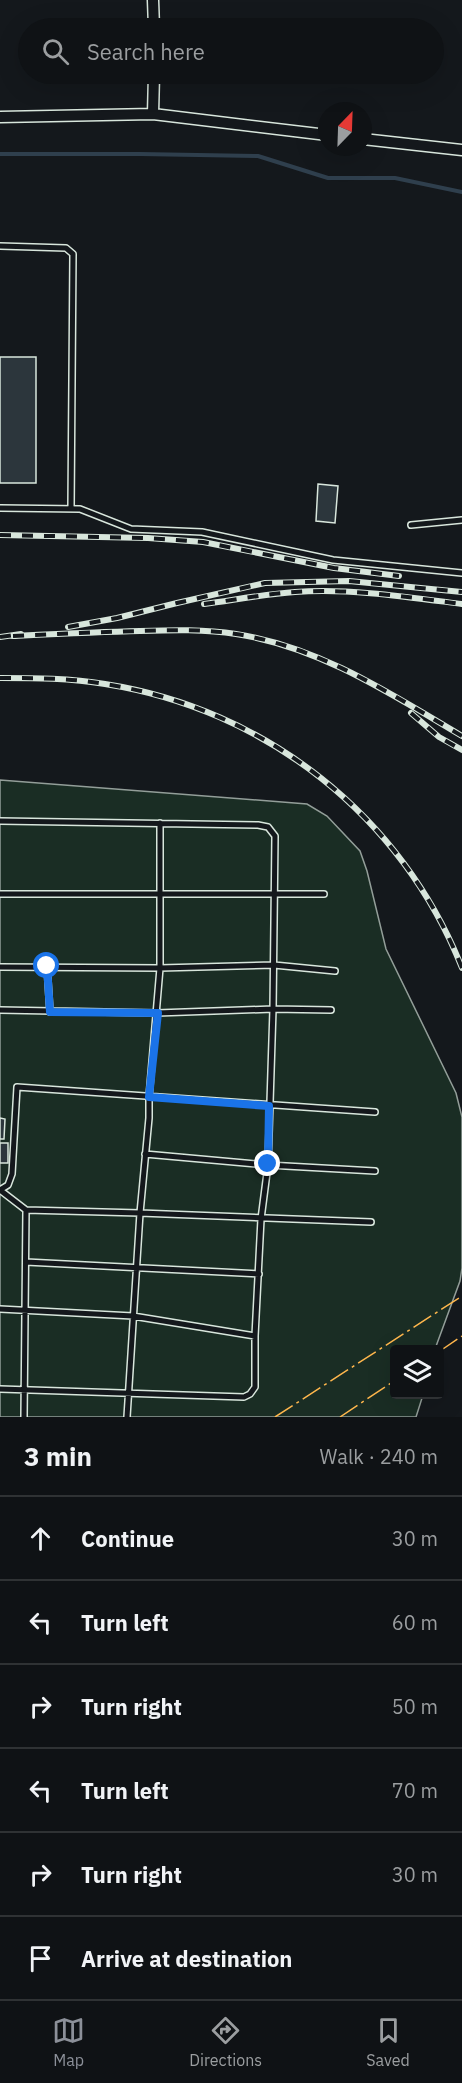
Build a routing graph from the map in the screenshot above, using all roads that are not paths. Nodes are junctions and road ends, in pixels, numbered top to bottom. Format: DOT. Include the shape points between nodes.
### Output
graph roads {
  1 [pos="153,0"];
  2 [pos="154,18"];
  3 [pos="154,84"];
  4 [pos="153,114"];
  5 [pos="0,117"];
  6 [pos="318,134"];
  7 [pos="372,140"];
  8 [pos="462,150"];
  9 [pos="0,246"];
  10 [pos="0,508"];
  11 [pos="71,508"];
  12 [pos="462,520"];
  13 [pos="411,525"];
  14 [pos="462,573"];
  15 [pos="0,821"];
  16 [pos="160,823"];
  17 [pos="0,894"];
  18 [pos="161,894"];
  19 [pos="273,894"];
  20 [pos="324,894"];
  21 [pos="274,965"];
  22 [pos="0,966"];
  23 [pos="47,966"];
  24 [pos="160,968"];
  25 [pos="335,971"];
  26 [pos="273,1009"];
  27 [pos="0,1010"];
  28 [pos="331,1010"];
  29 [pos="50,1012"];
  30 [pos="158,1013"];
  31 [pos="149,1097"];
  32 [pos="269,1106"];
  33 [pos="375,1112"];
  34 [pos="146,1154"];
  35 [pos="268,1164"];
  36 [pos="375,1171"];
  37 [pos="0,1190"];
  38 [pos="26,1210"];
  39 [pos="140,1213"];
  40 [pos="261,1219"];
  41 [pos="371,1222"];
  42 [pos="26,1262"];
  43 [pos="136,1268"];
  44 [pos="258,1274"];
  45 [pos="0,1309"];
  46 [pos="25,1309"];
  47 [pos="133,1316"];
  48 [pos="255,1336"];
  49 [pos="0,1389"];
  50 [pos="24,1390"];
  51 [pos="128,1392"];
  52 [pos="24,1417"];
  53 [pos="127,1417"];
  1 -- 2 [label="street"];
  3 -- 4 [label="street"];
  4 -- 5 [label="street"];
  4 -- 6 [label="street"];
  7 -- 8 [label="street"];
  9 -- 11 [label="lane" via="66,248 73,254"];
  10 -- 11 [label="lane"];
  11 -- 14 [label="lane" via="131,529 202,532 333,560"];
  12 -- 13 [label="lane"];
  15 -- 16 [label="lane"];
  16 -- 18 [label="lane"];
  16 -- 19 [label="lane" via="268,828 275,836"];
  17 -- 18 [label="lane"];
  18 -- 19 [label="lane"];
  18 -- 24 [label="lane"];
  19 -- 20 [label="lane"];
  19 -- 21 [label="lane"];
  21 -- 24 [label="lane"];
  21 -- 25 [label="lane"];
  21 -- 26 [label="lane"];
  22 -- 23 [label="lane"];
  23 -- 24 [label="lane"];
  23 -- 29 [label="lane"];
  24 -- 30 [label="lane"];
  26 -- 28 [label="lane"];
  26 -- 30 [label="lane"];
  26 -- 32 [label="lane"];
  27 -- 29 [label="lane"];
  29 -- 30 [label="lane"];
  30 -- 31 [label="lane"];
  31 -- 32 [label="lane"];
  31 -- 34 [label="lane"];
  31 -- 37 [label="lane" via="17,1087 12,1174 8,1185"];
  32 -- 33 [label="lane"];
  32 -- 35 [label="lane"];
  34 -- 35 [label="lane"];
  34 -- 39 [label="lane"];
  35 -- 36 [label="lane"];
  35 -- 40 [label="lane"];
  37 -- 38 [label="lane"];
  38 -- 39 [label="lane"];
  38 -- 42 [label="lane"];
  39 -- 40 [label="lane"];
  39 -- 43 [label="lane"];
  40 -- 41 [label="lane"];
  40 -- 44 [label="lane"];
  42 -- 43 [label="lane"];
  42 -- 46 [label="lane"];
  43 -- 44 [label="lane"];
  43 -- 47 [label="lane"];
  44 -- 48 [label="lane"];
  45 -- 46 [label="lane"];
  46 -- 47 [label="lane"];
  46 -- 50 [label="lane"];
  47 -- 48 [label="lane"];
  47 -- 51 [label="lane"];
  48 -- 51 [label="lane" via="255,1387 247,1396"];
  49 -- 50 [label="lane"];
  50 -- 51 [label="lane"];
  50 -- 52 [label="lane"];
  51 -- 53 [label="lane"];
}
